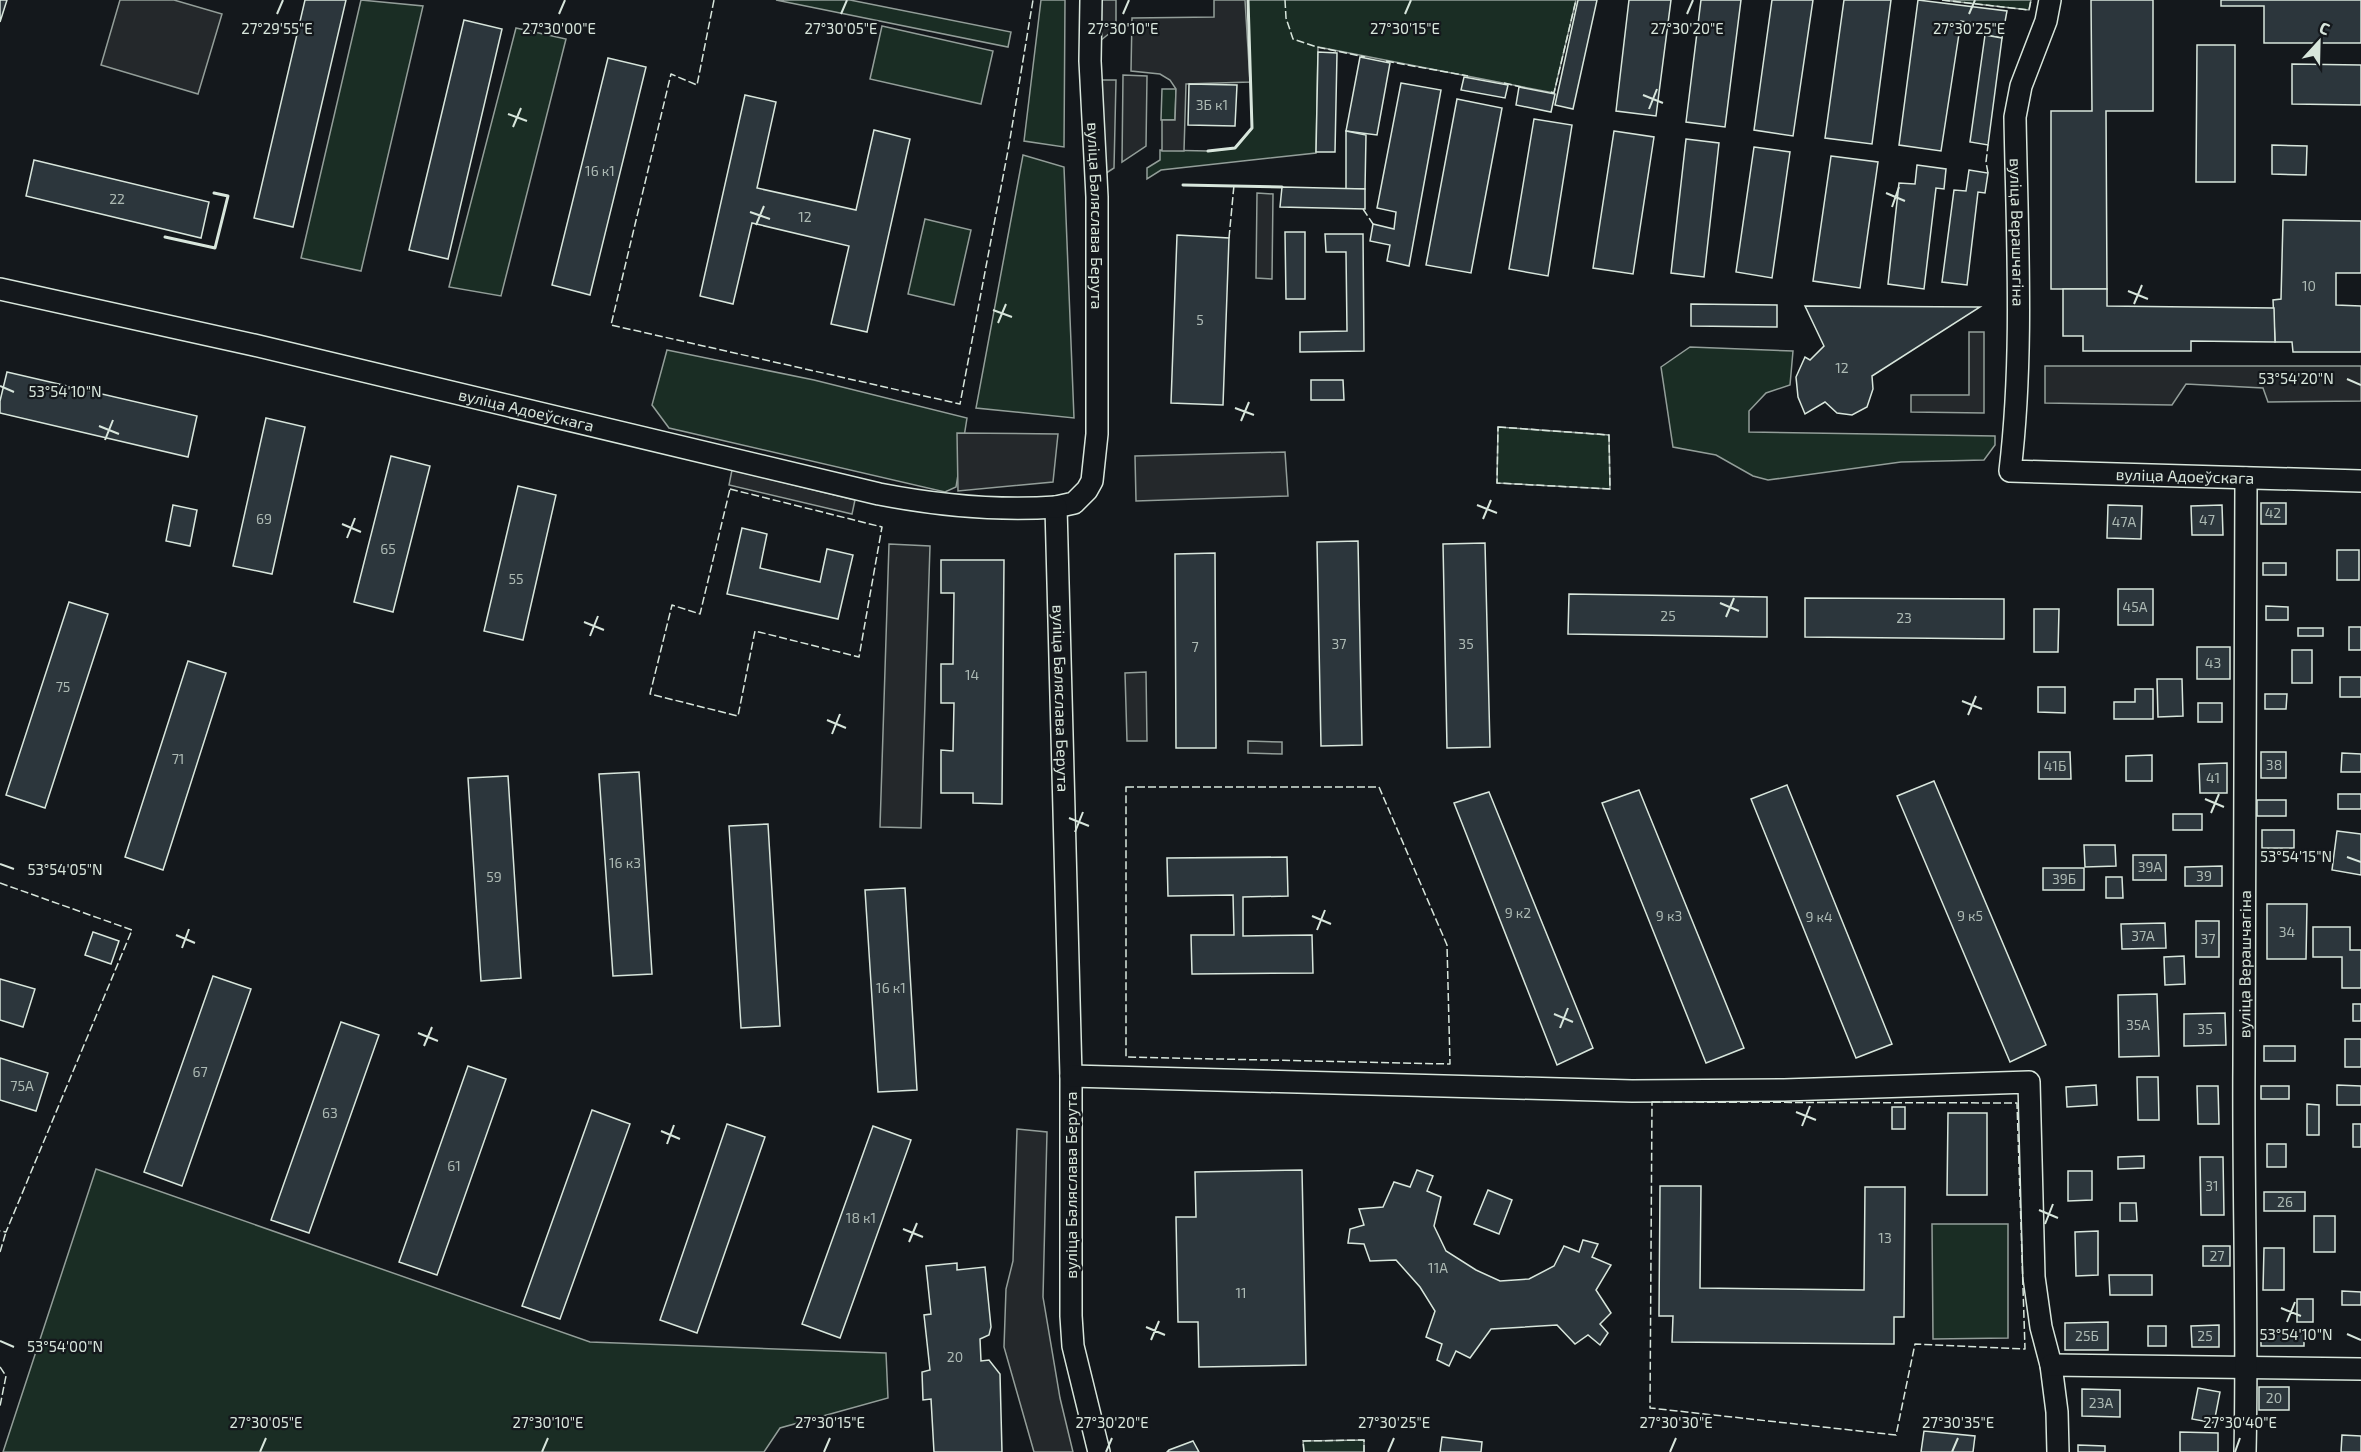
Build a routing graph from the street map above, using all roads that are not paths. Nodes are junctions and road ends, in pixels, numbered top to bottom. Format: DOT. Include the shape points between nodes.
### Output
graph roads {
  1 [pos="1091,0"];
  2 [pos="2050,0"];
  3 [pos="0,289"];
  4 [pos="2010,471"];
  5 [pos="2246,478"];
  6 [pos="2361,481"];
  7 [pos="1056,507"];
  8 [pos="1071,1076"];
  9 [pos="2051,1365"];
  10 [pos="2247,1366"];
  11 [pos="2361,1369"];
  12 [pos="1099,1452"];
  13 [pos="2058,1452"];
  14 [pos="2245,1452"];
  1 -- 7 [label="street, вуліца Баляслава Берута" via="1097,197 1097,434 1087,490 1074,503"];
  2 -- 4 [label="street, вуліца Верашчагіна" via="2046,21 2020,86 2015,117 2017,314"];
  3 -- 7 [label="street, вуліца Адоеўскага" via="254,345 879,494 958,504"];
  4 -- 5 [label="street, вуліца Адоеўскага"];
  5 -- 6 [label="street, вуліца Адоеўскага"];
  5 -- 10 [label="street, вуліца Верашчагіна"];
  7 -- 8 [label="street, вуліца Баляслава Берута"];
  8 -- 9 [label="street" via="1632,1091 2029,1082 2034,1277"];
  8 -- 12 [label="street, вуліца Баляслава Берута" via="1073,1346"];
  9 -- 10 [label="street"];
  9 -- 13 [label="street"];
  10 -- 11 [label="street"];
  10 -- 14 [label="street, вуліца Верашчагіна"];
}
